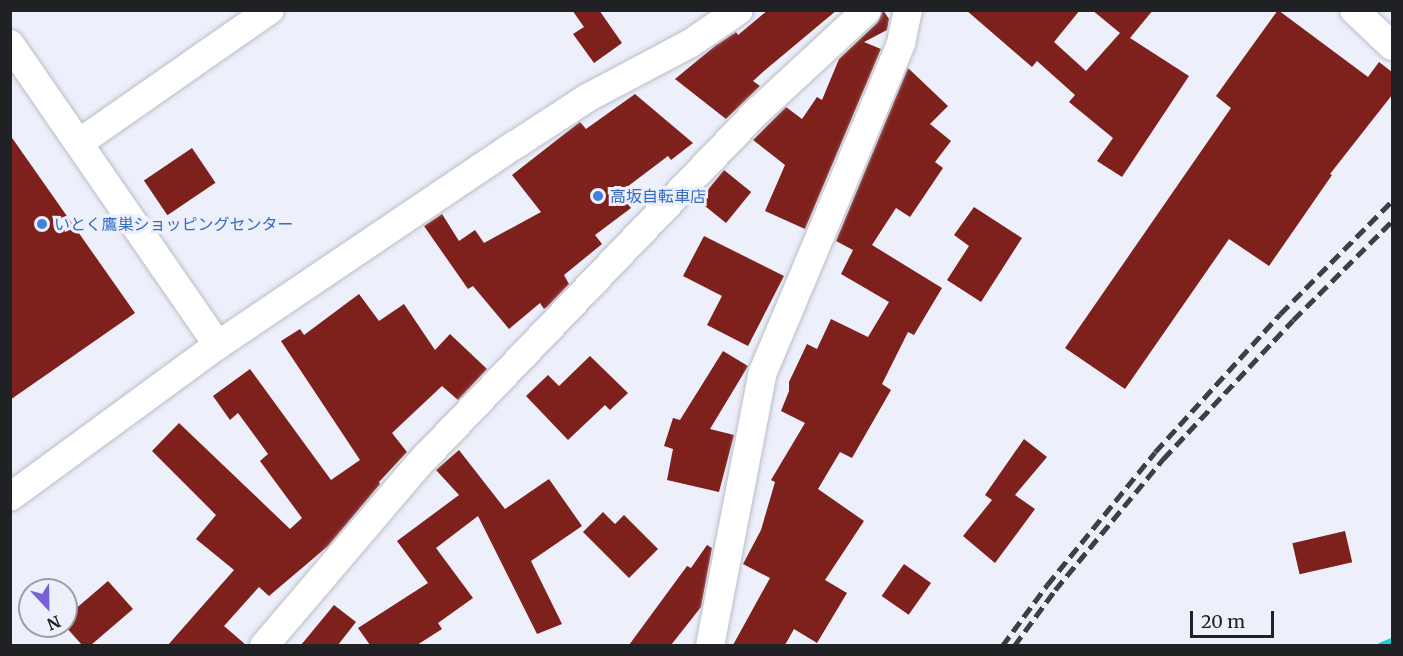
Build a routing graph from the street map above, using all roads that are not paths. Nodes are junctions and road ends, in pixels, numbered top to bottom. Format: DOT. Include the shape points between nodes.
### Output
graph roads {
  1 [pos="270,10"];
  2 [pos="739,10"];
  3 [pos="867,10"];
  4 [pos="908,10"];
  5 [pos="1354,10"];
  6 [pos="10,44"];
  7 [pos="1392,46"];
  8 [pos="79,143"];
  9 [pos="218,345"];
  10 [pos="10,497"];
  11 [pos="264,645"];
  12 [pos="710,645"];
  1 -- 8 [label="street"];
  2 -- 9 [label="street" via="691,43 589,97"];
  3 -- 11 [label="street" via="759,110 418,465"];
  4 -- 12 [label="street" via="901,43 762,372"];
  5 -- 7 [label="street"];
  6 -- 8 [label="street"];
  8 -- 9 [label="street"];
  9 -- 10 [label="street"];
}
